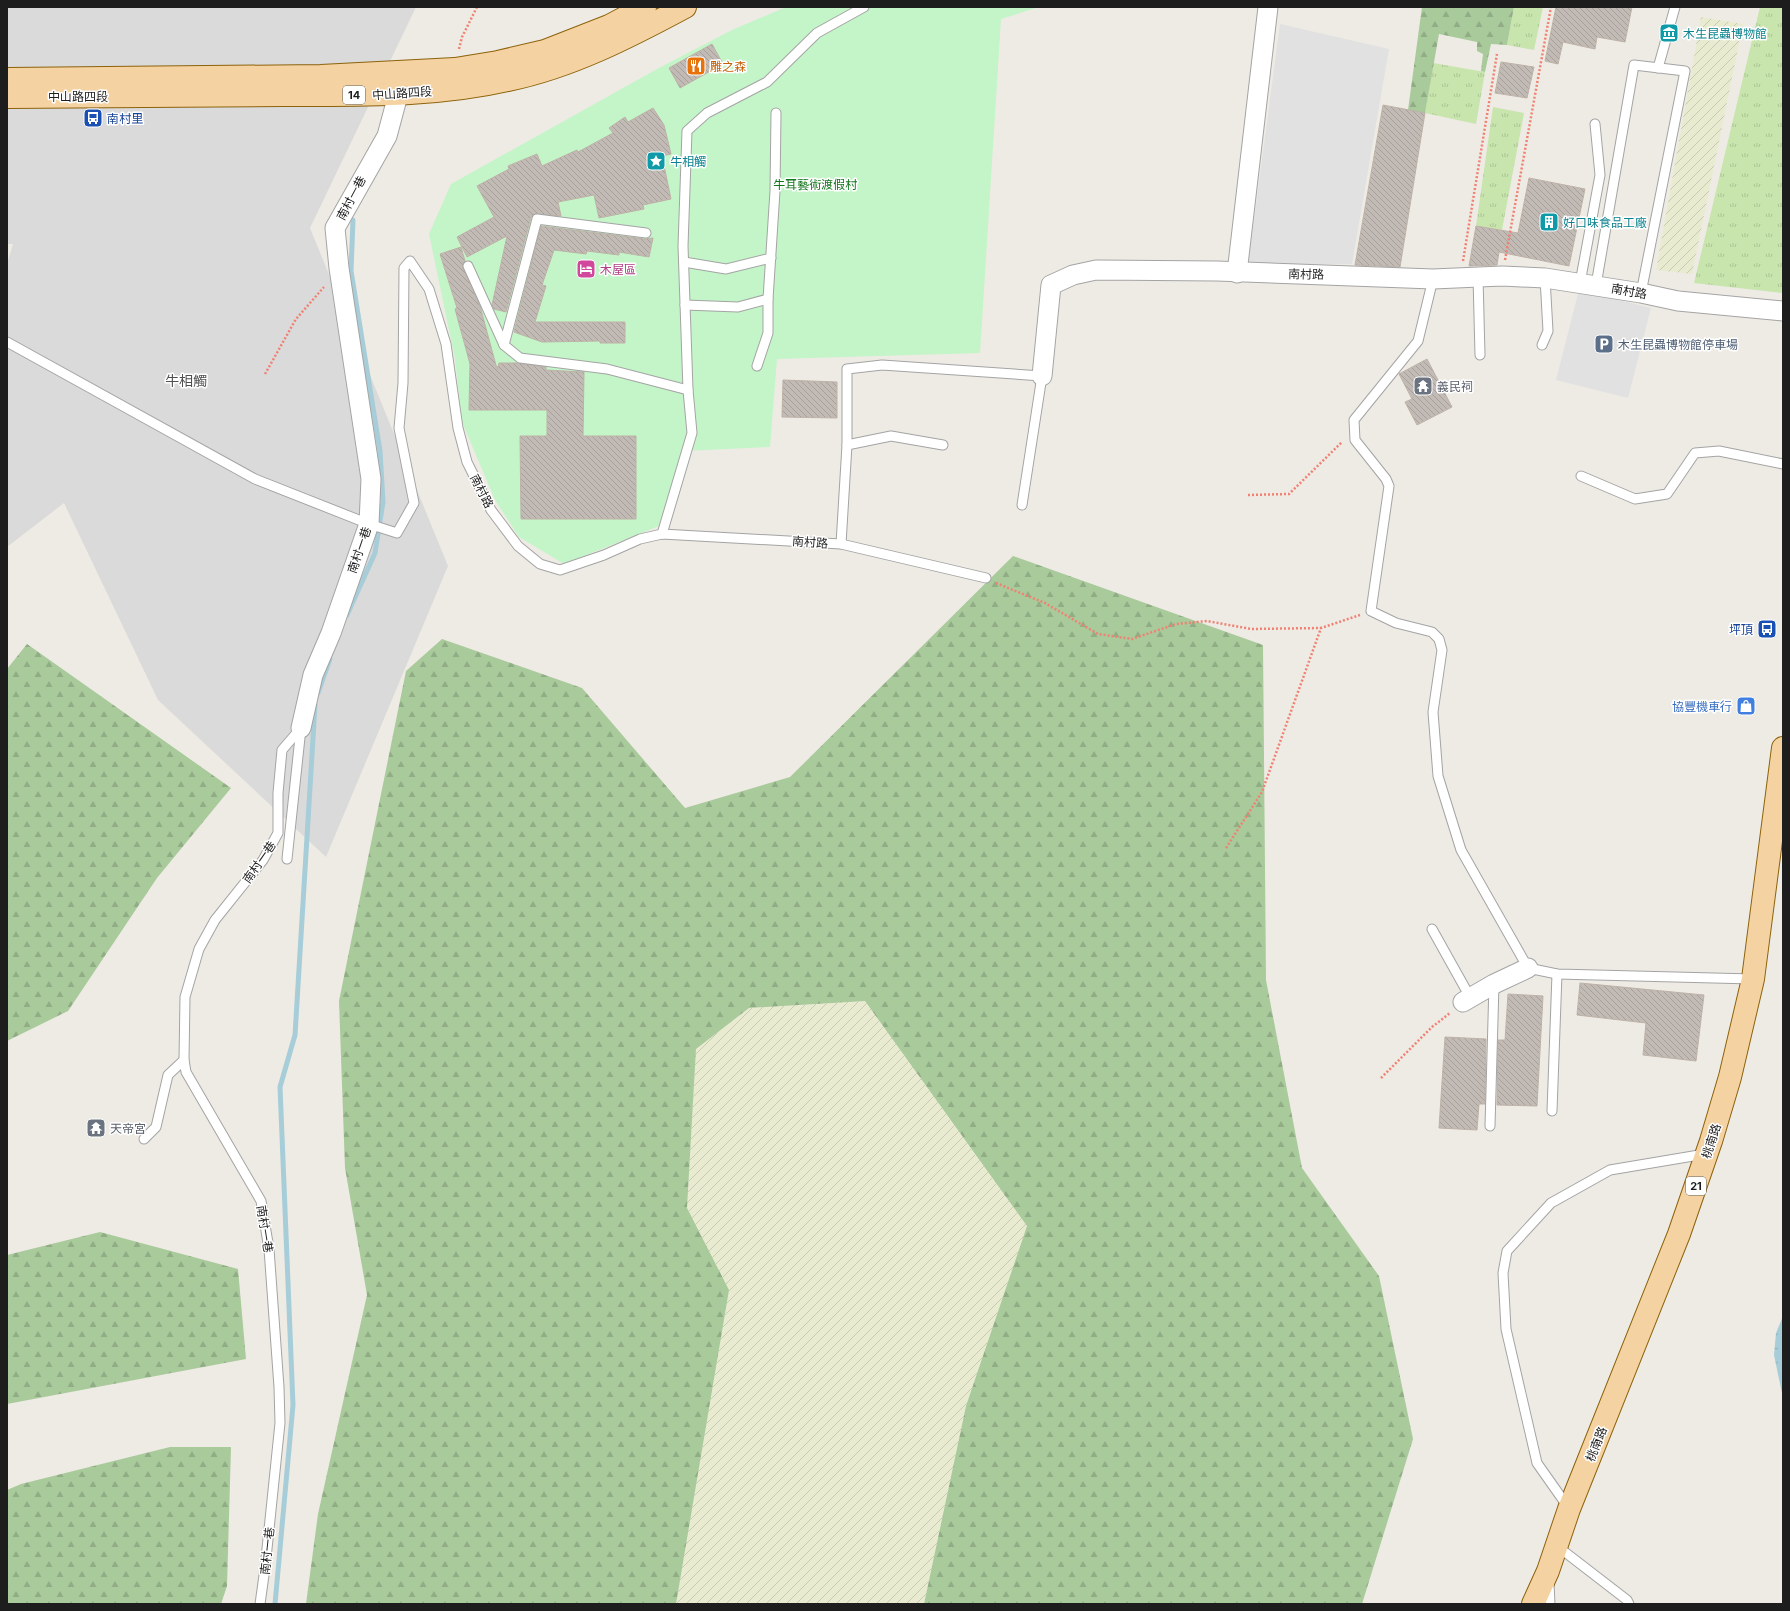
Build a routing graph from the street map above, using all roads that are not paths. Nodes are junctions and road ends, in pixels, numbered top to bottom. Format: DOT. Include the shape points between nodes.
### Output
graph roads {
  1 [pos="645,7"];
  2 [pos="685,7"];
  3 [pos="864,7"];
  4 [pos="1268,7"];
  5 [pos="1675,7"];
  6 [pos="1658,68"];
  7 [pos="401,72"];
  8 [pos="7,79"];
  9 [pos="398,95"];
  10 [pos="7,97"];
  11 [pos="776,113"];
  12 [pos="1594,124"];
  13 [pos="646,233"];
  14 [pos="771,258"];
  15 [pos="684,262"];
  16 [pos="468,266"];
  17 [pos="1237,273"];
  18 [pos="1469,278"];
  19 [pos="1545,278"];
  20 [pos="1433,279"];
  21 [pos="1588,284"];
  22 [pos="1631,295"];
  23 [pos="768,299"];
  24 [pos="685,305"];
  25 [pos="1783,311"];
  26 [pos="7,342"];
  27 [pos="504,345"];
  28 [pos="1542,345"];
  29 [pos="1480,355"];
  30 [pos="757,366"];
  31 [pos="1042,376"];
  32 [pos="688,390"];
  33 [pos="848,445"];
  34 [pos="943,445"];
  35 [pos="1783,464"];
  36 [pos="1581,476"];
  37 [pos="1022,505"];
  38 [pos="369,524"];
  39 [pos="662,534"];
  40 [pos="841,544"];
  41 [pos="986,578"];
  42 [pos="301,728"];
  43 [pos="1783,748"];
  44 [pos="287,859"];
  45 [pos="1432,928"];
  46 [pos="1528,968"];
  47 [pos="1557,974"];
  48 [pos="1753,979"];
  49 [pos="1494,984"];
  50 [pos="1467,1000"];
  51 [pos="184,1060"];
  52 [pos="1552,1111"];
  53 [pos="1490,1126"];
  54 [pos="144,1139"];
  55 [pos="1707,1154"];
  56 [pos="1570,1510"];
  57 [pos="1557,1546"];
  58 [pos="1548,1571"];
  59 [pos="260,1604"];
  60 [pos="1533,1604"];
  61 [pos="1550,1604"];
  62 [pos="1630,1604"];
  1 -- 7 [label="main road, 中山路四段 / 14" via="609,26 545,51 455,69"];
  2 -- 9 [label="main road, 中山路四段 / 14" via="630,36 574,61 509,80"];
  3 -- 15 [label="lane" via="817,33 767,82 707,113 688,131"];
  4 -- 17 [label="street" via="1256,154"];
  5 -- 6 [label="lane"];
  6 -- 21 [label="lane" via="1634,65"];
  6 -- 22 [label="lane" via="1685,71"];
  7 -- 8 [label="main road, 中山路四段 / 14" via="321,76"];
  7 -- 9 [label="street, 南村一巷"];
  9 -- 10 [label="main road, 中山路四段 / 14"];
  9 -- 38 [label="street, 南村一巷" via="387,136 335,228 338,268 371,479"];
  11 -- 14 [label="lane"];
  12 -- 21 [label="lane" via="1600,175"];
  13 -- 27 [label="lane" via="537,219"];
  14 -- 15 [label="lane" via="726,269"];
  14 -- 23 [label="lane"];
  15 -- 24 [label="lane"];
  16 -- 27 [label="lane"];
  17 -- 20 [label="street, 南村路" via="1402,276"];
  17 -- 31 [label="street, 南村路" via="1096,270 1073,275 1051,285"];
  18 -- 19 [label="street, 南村路"];
  18 -- 20 [label="street, 南村路"];
  18 -- 29 [label="lane"];
  19 -- 21 [label="street, 南村路"];
  19 -- 28 [label="lane" via="1548,331"];
  20 -- 46 [label="lane" via="1418,341 1354,420 1355,440 1389,486 1371,611 1396,623 1432,632 1439,639 1442,650 1433,712 1438,776 1461,850"];
  21 -- 22 [label="street, 南村路"];
  22 -- 25 [label="street, 南村路"];
  23 -- 24 [label="lane" via="738,307"];
  23 -- 30 [label="lane" via="768,333"];
  24 -- 32 [label="lane"];
  26 -- 38 [label="lane" via="255,479"];
  27 -- 32 [label="lane" via="520,358 607,369"];
  31 -- 33 [label="lane" via="882,364 847,369"];
  31 -- 37 [label="lane, 南村路"];
  32 -- 39 [label="lane" via="692,433"];
  33 -- 34 [label="lane" via="891,436"];
  33 -- 40 [label="lane"];
  35 -- 36 [label="lane" via="1719,451 1695,453 1667,494 1635,499"];
  38 -- 39 [label="lane, 南村路" via="397,532 414,503 399,428 403,383 404,268 410,262 429,289 446,344 458,428 467,462 492,510 518,546 540,564 560,570 640,539"];
  38 -- 42 [label="street, 南村一巷" via="331,633 313,674"];
  39 -- 40 [label="lane, 南村路"];
  40 -- 41 [label="lane, 南村路"];
  42 -- 44 [label="lane"];
  42 -- 51 [label="lane, 南村一巷" via="282,750 278,833 263,860 215,920 199,949 185,997"];
  43 -- 48 [label="main road, 桃南路 / 21"];
  45 -- 50 [label="lane"];
  46 -- 47 [label="lane"];
  46 -- 49 [label="street"];
  47 -- 48 [label="lane"];
  47 -- 52 [label="lane"];
  48 -- 55 [label="main road, 桃南路 / 21" via="1730,1077"];
  49 -- 50 [label="street"];
  49 -- 53 [label="lane"];
  51 -- 54 [label="lane" via="168,1075 156,1127"];
  51 -- 59 [label="lane, 南村一巷" via="186,1072 261,1201 269,1249 280,1387 280,1423"];
  55 -- 56 [label="main road, 桃南路 / 21" via="1680,1234"];
  55 -- 56 [label="lane" via="1610,1170 1551,1203 1507,1251 1503,1273 1506,1328 1537,1463"];
  56 -- 57 [label="main road, 桃南路 / 21"];
  57 -- 58 [label="main road, 桃南路 / 21"];
  57 -- 62 [label="lane"];
  58 -- 60 [label="main road, 桃南路 / 21"];
  58 -- 61 [label="lane"];
}
